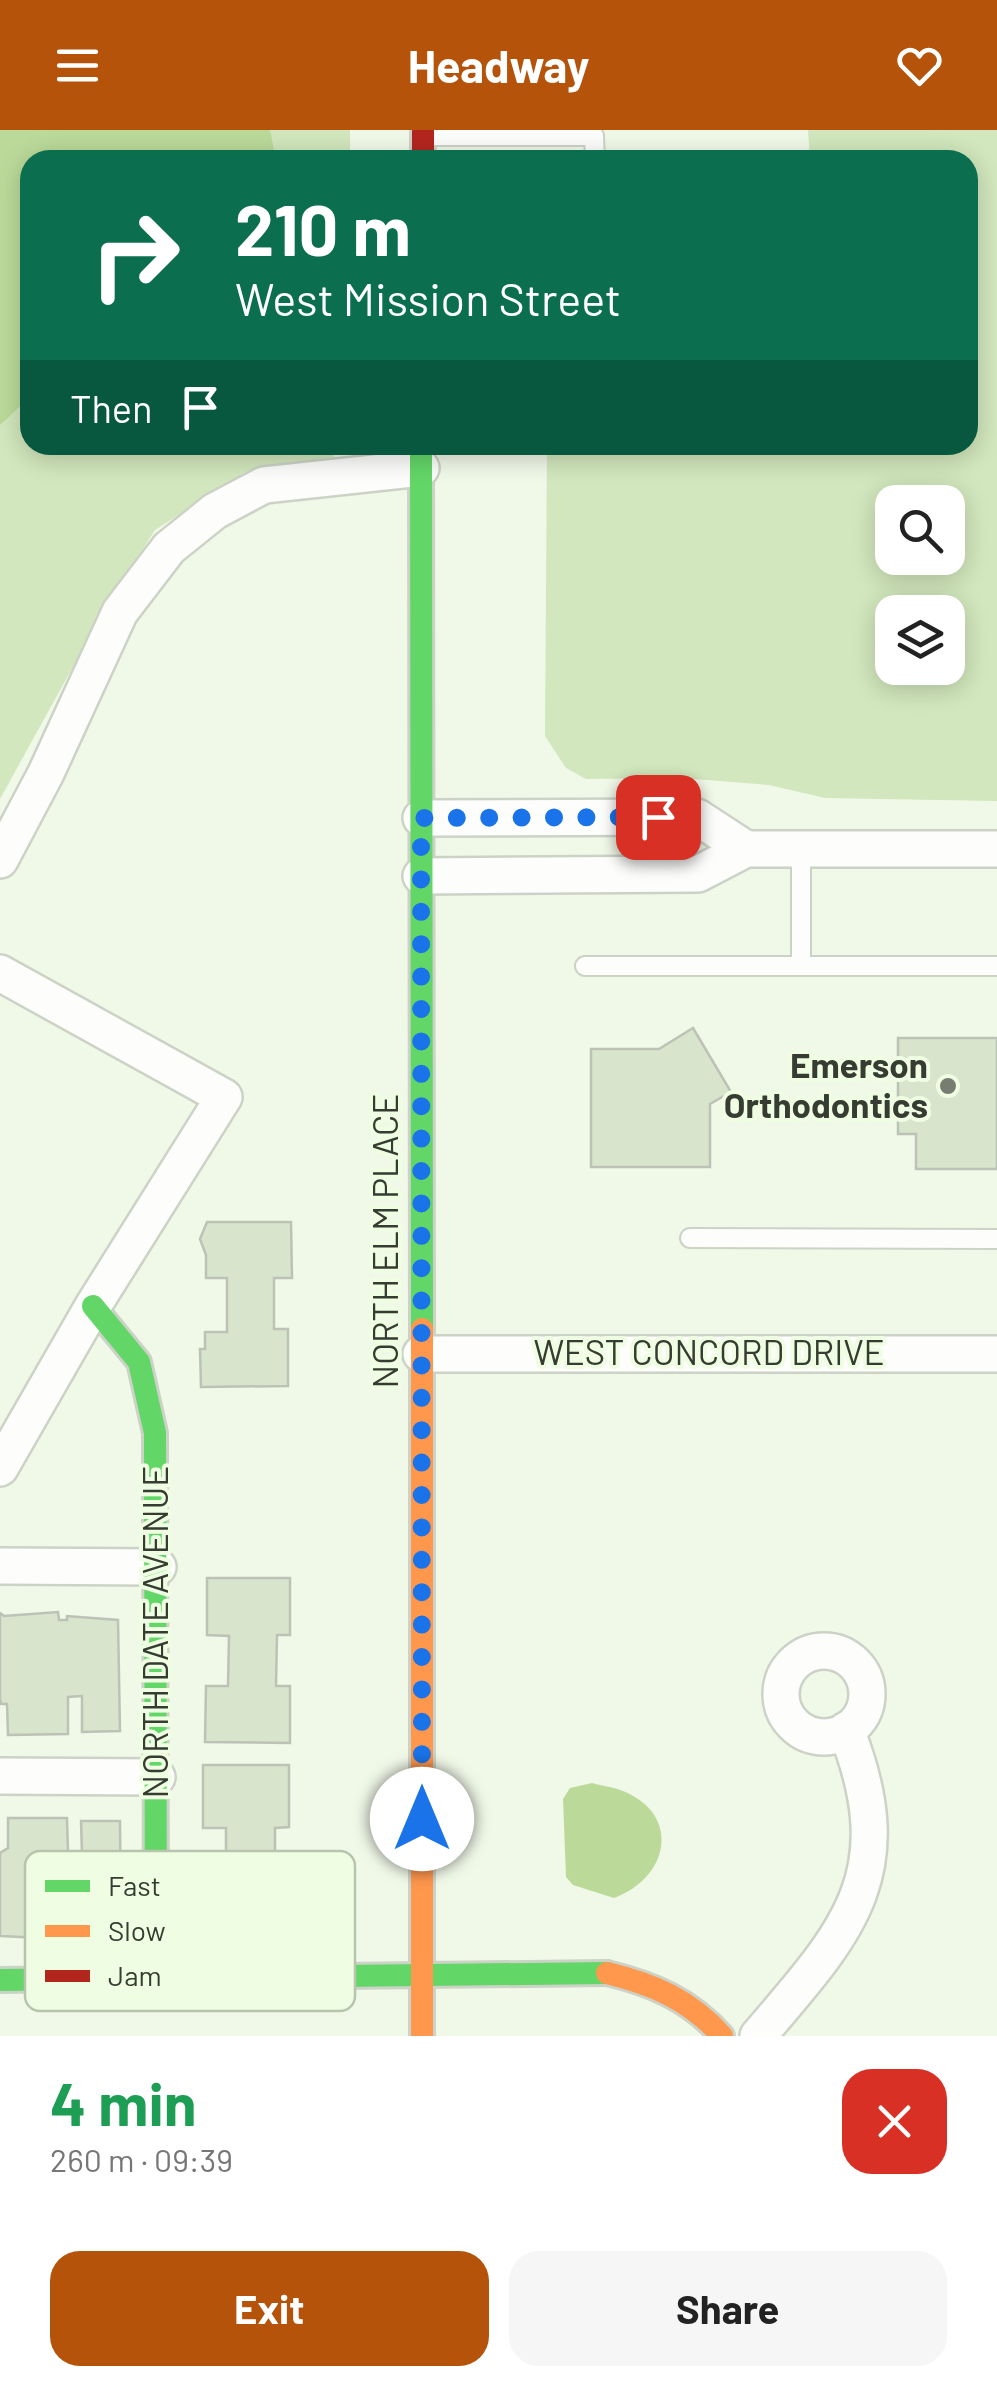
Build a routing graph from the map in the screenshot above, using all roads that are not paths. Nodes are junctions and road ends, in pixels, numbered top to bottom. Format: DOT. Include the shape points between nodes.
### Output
graph roads {
  1 [pos="423,133"];
  2 [pos="595,150"];
  3 [pos="421,456"];
  4 [pos="421,818"];
  5 [pos="746,849"];
  6 [pos="800,850"];
  7 [pos="997,850"];
  8 [pos="0,860"];
  9 [pos="421,876"];
  10 [pos="585,966"];
  11 [pos="802,966"];
  12 [pos="997,966"];
  13 [pos="0,973"];
  14 [pos="690,1238"];
  15 [pos="997,1239"];
  16 [pos="93,1306"];
  17 [pos="422,1354"];
  18 [pos="997,1354"];
  19 [pos="0,1468"];
  20 [pos="0,1566"];
  21 [pos="158,1567"];
  22 [pos="846,1730"];
  23 [pos="0,1776"];
  24 [pos="157,1777"];
  25 [pos="157,1851"];
  26 [pos="422,1974"];
  27 [pos="355,1975"];
  28 [pos="0,1980"];
  29 [pos="25,1980"];
  30 [pos="422,2036"];
  31 [pos="722,2036"];
  32 [pos="758,2036"];
  1 -- 2 [label="lane" via="594,136"];
  3 -- 4 [label="main road, NORTH ELM PLACE"];
  3 -- 8 [label="street" via="264,485 215,511 169,548 120,612"];
  4 -- 5 [label="street" via="697,817"];
  4 -- 9 [label="main road, NORTH ELM PLACE"];
  5 -- 6 [label="street"];
  5 -- 9 [label="street" via="698,874"];
  6 -- 7 [label="street"];
  6 -- 11 [label="lane"];
  9 -- 17 [label="main road, NORTH ELM PLACE"];
  10 -- 11 [label="lane"];
  11 -- 12 [label="lane"];
  13 -- 16 [label="street" via="224,1096"];
  14 -- 15 [label="lane"];
  16 -- 19 [label="street"];
  16 -- 21 [label="main road, NORTH DATE AVENUE" via="137,1350 150,1393"];
  17 -- 18 [label="street, WEST CONCORD DRIVE"];
  17 -- 26 [label="main road, NORTH ELM PLACE"];
  20 -- 21 [label="street"];
  21 -- 24 [label="main road, NORTH DATE AVENUE"];
  22 -- 32 [label="street" via="870,1808 866,1880 828,1954"];
  23 -- 24 [label="street"];
  24 -- 25 [label="main road, NORTH DATE AVENUE"];
  26 -- 27 [label="main road"];
  26 -- 30 [label="main road, NORTH ELM PLACE"];
  26 -- 31 [label="main road" via="604,1972 648,1983 700,2010"];
  28 -- 29 [label="main road"];
}
